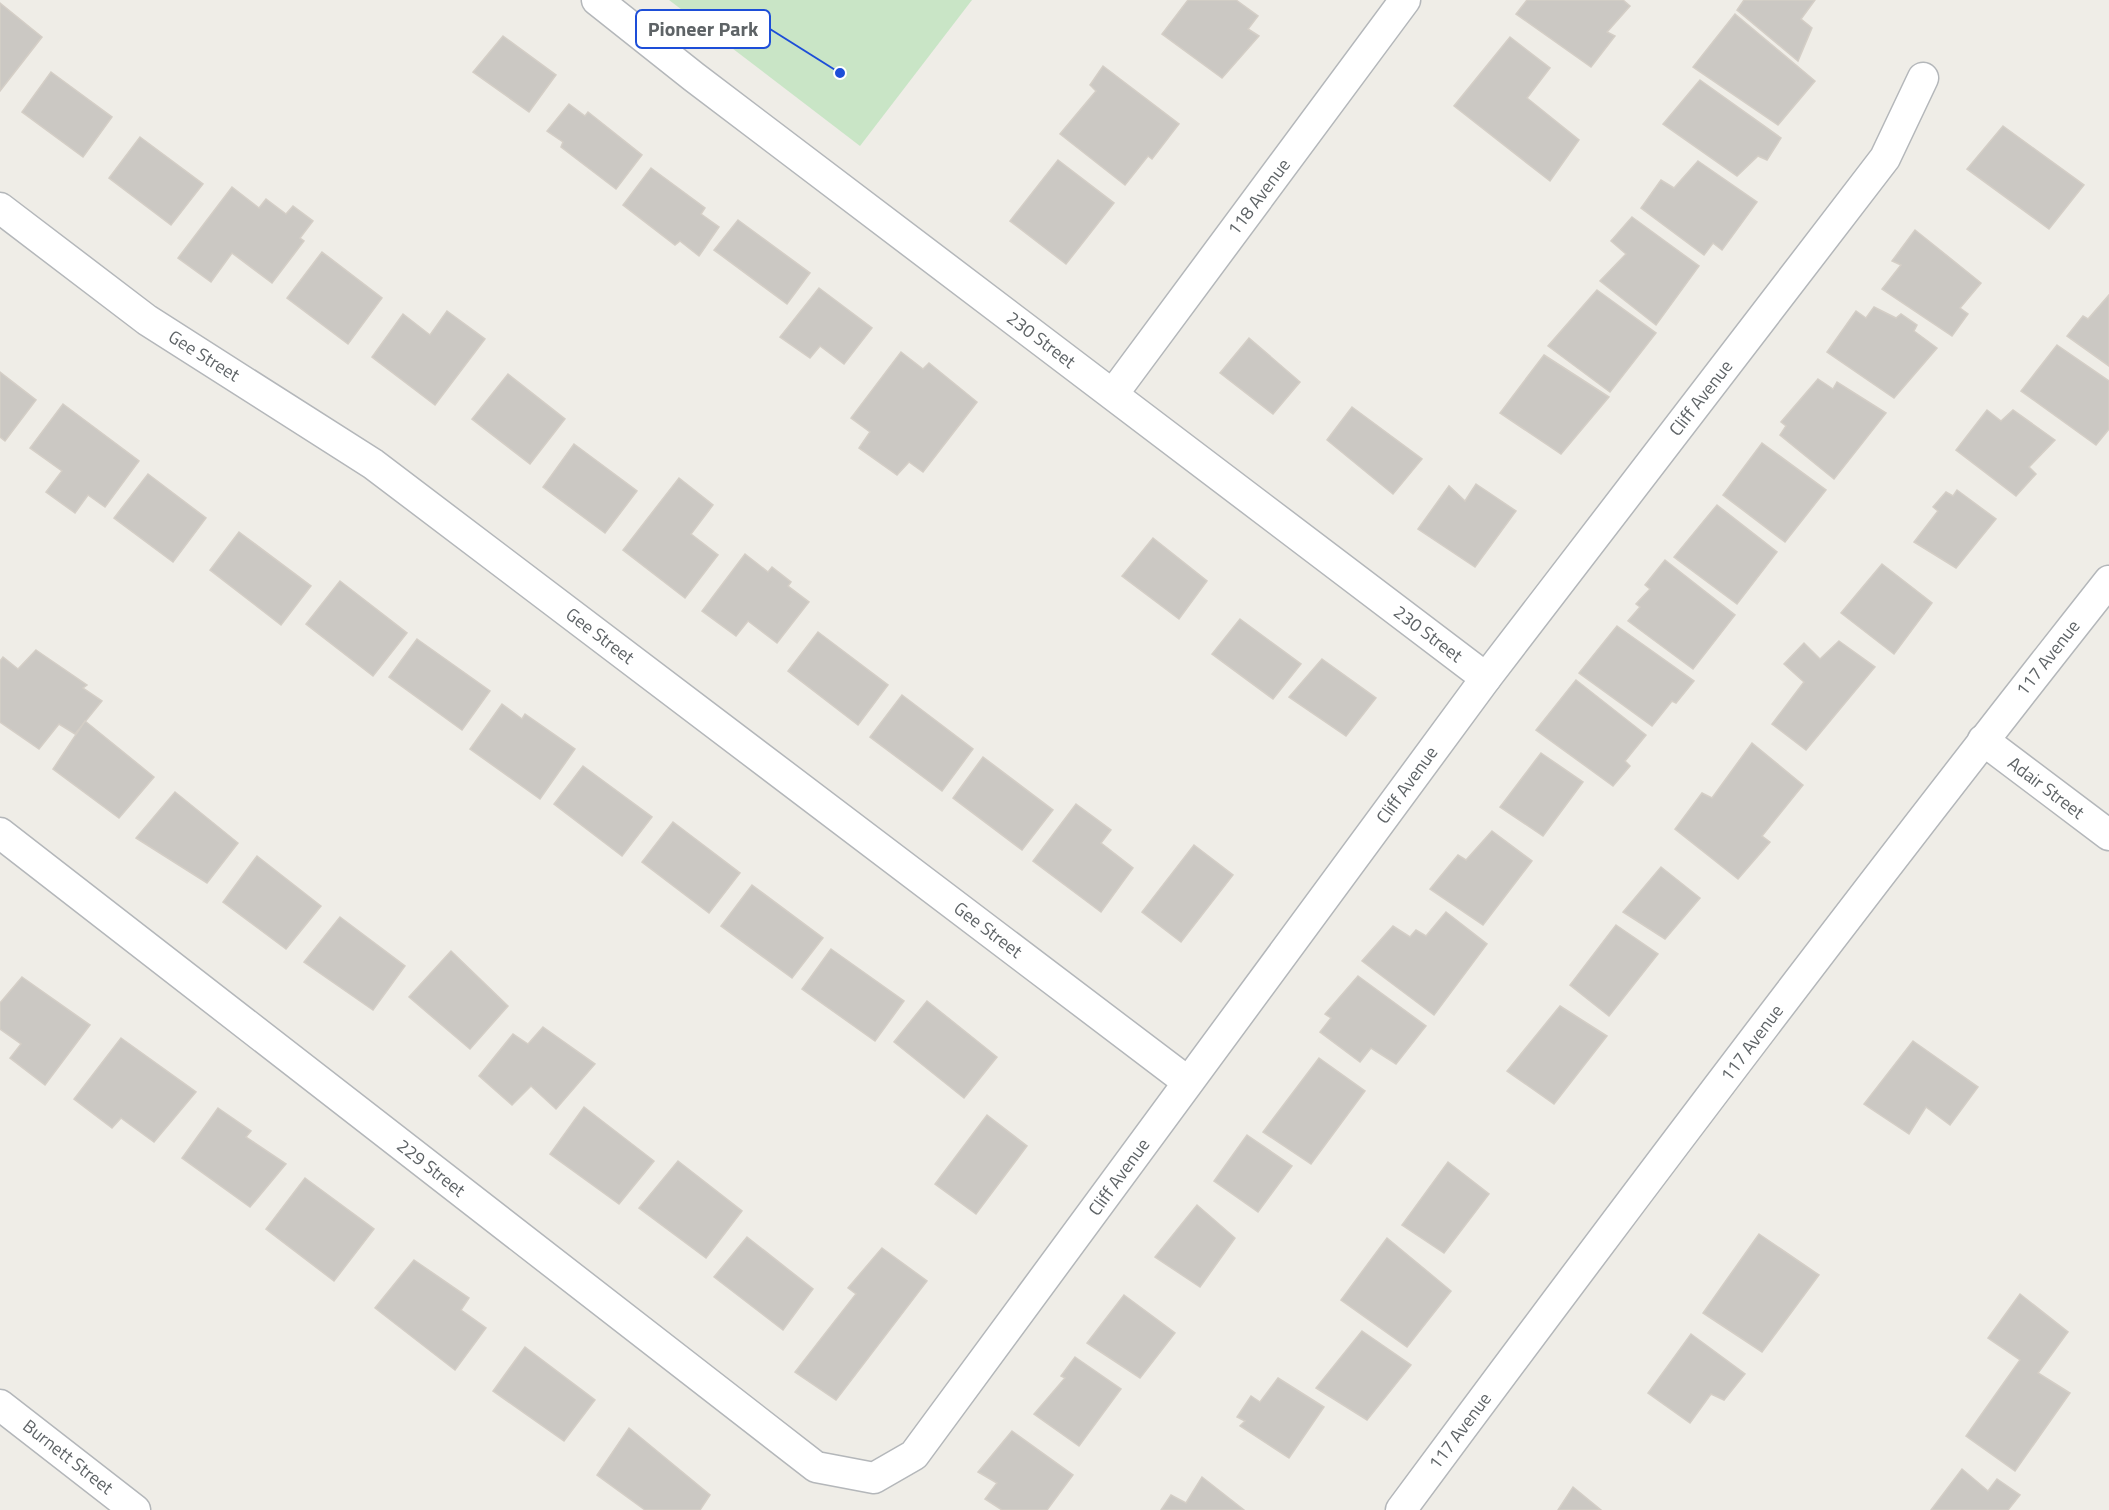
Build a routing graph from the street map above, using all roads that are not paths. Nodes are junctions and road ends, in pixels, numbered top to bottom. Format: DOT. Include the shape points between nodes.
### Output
graph roads {
  1 [pos="597,0"];
  2 [pos="1406,0"];
  3 [pos="1923,78"];
  4 [pos="0,208"];
  5 [pos="1113,394"];
  6 [pos="2109,581"];
  7 [pos="1486,678"];
  8 [pos="1983,740"];
  9 [pos="0,833"];
  10 [pos="2109,835"];
  11 [pos="1188,1082"];
  12 [pos="0,1405"];
  13 [pos="874,1478"];
  14 [pos="135,1510"];
  15 [pos="1401,1510"];
  1 -- 5 [label="street, 230 Street"];
  2 -- 5 [label="street, 118 Avenue"];
  3 -- 7 [label="street, Cliff Avenue" via="1885,158"];
  4 -- 11 [label="street, Gee Street" via="147,320 373,464"];
  5 -- 7 [label="street, 230 Street"];
  6 -- 8 [label="street, 117 Avenue"];
  7 -- 11 [label="street, Cliff Avenue"];
  8 -- 10 [label="street, Adair Street"];
  8 -- 15 [label="street, 117 Avenue"];
  9 -- 13 [label="street, 229 Street" via="816,1467"];
  11 -- 13 [label="street, Cliff Avenue" via="914,1455"];
  12 -- 14 [label="street, Burnett Street"];
}
